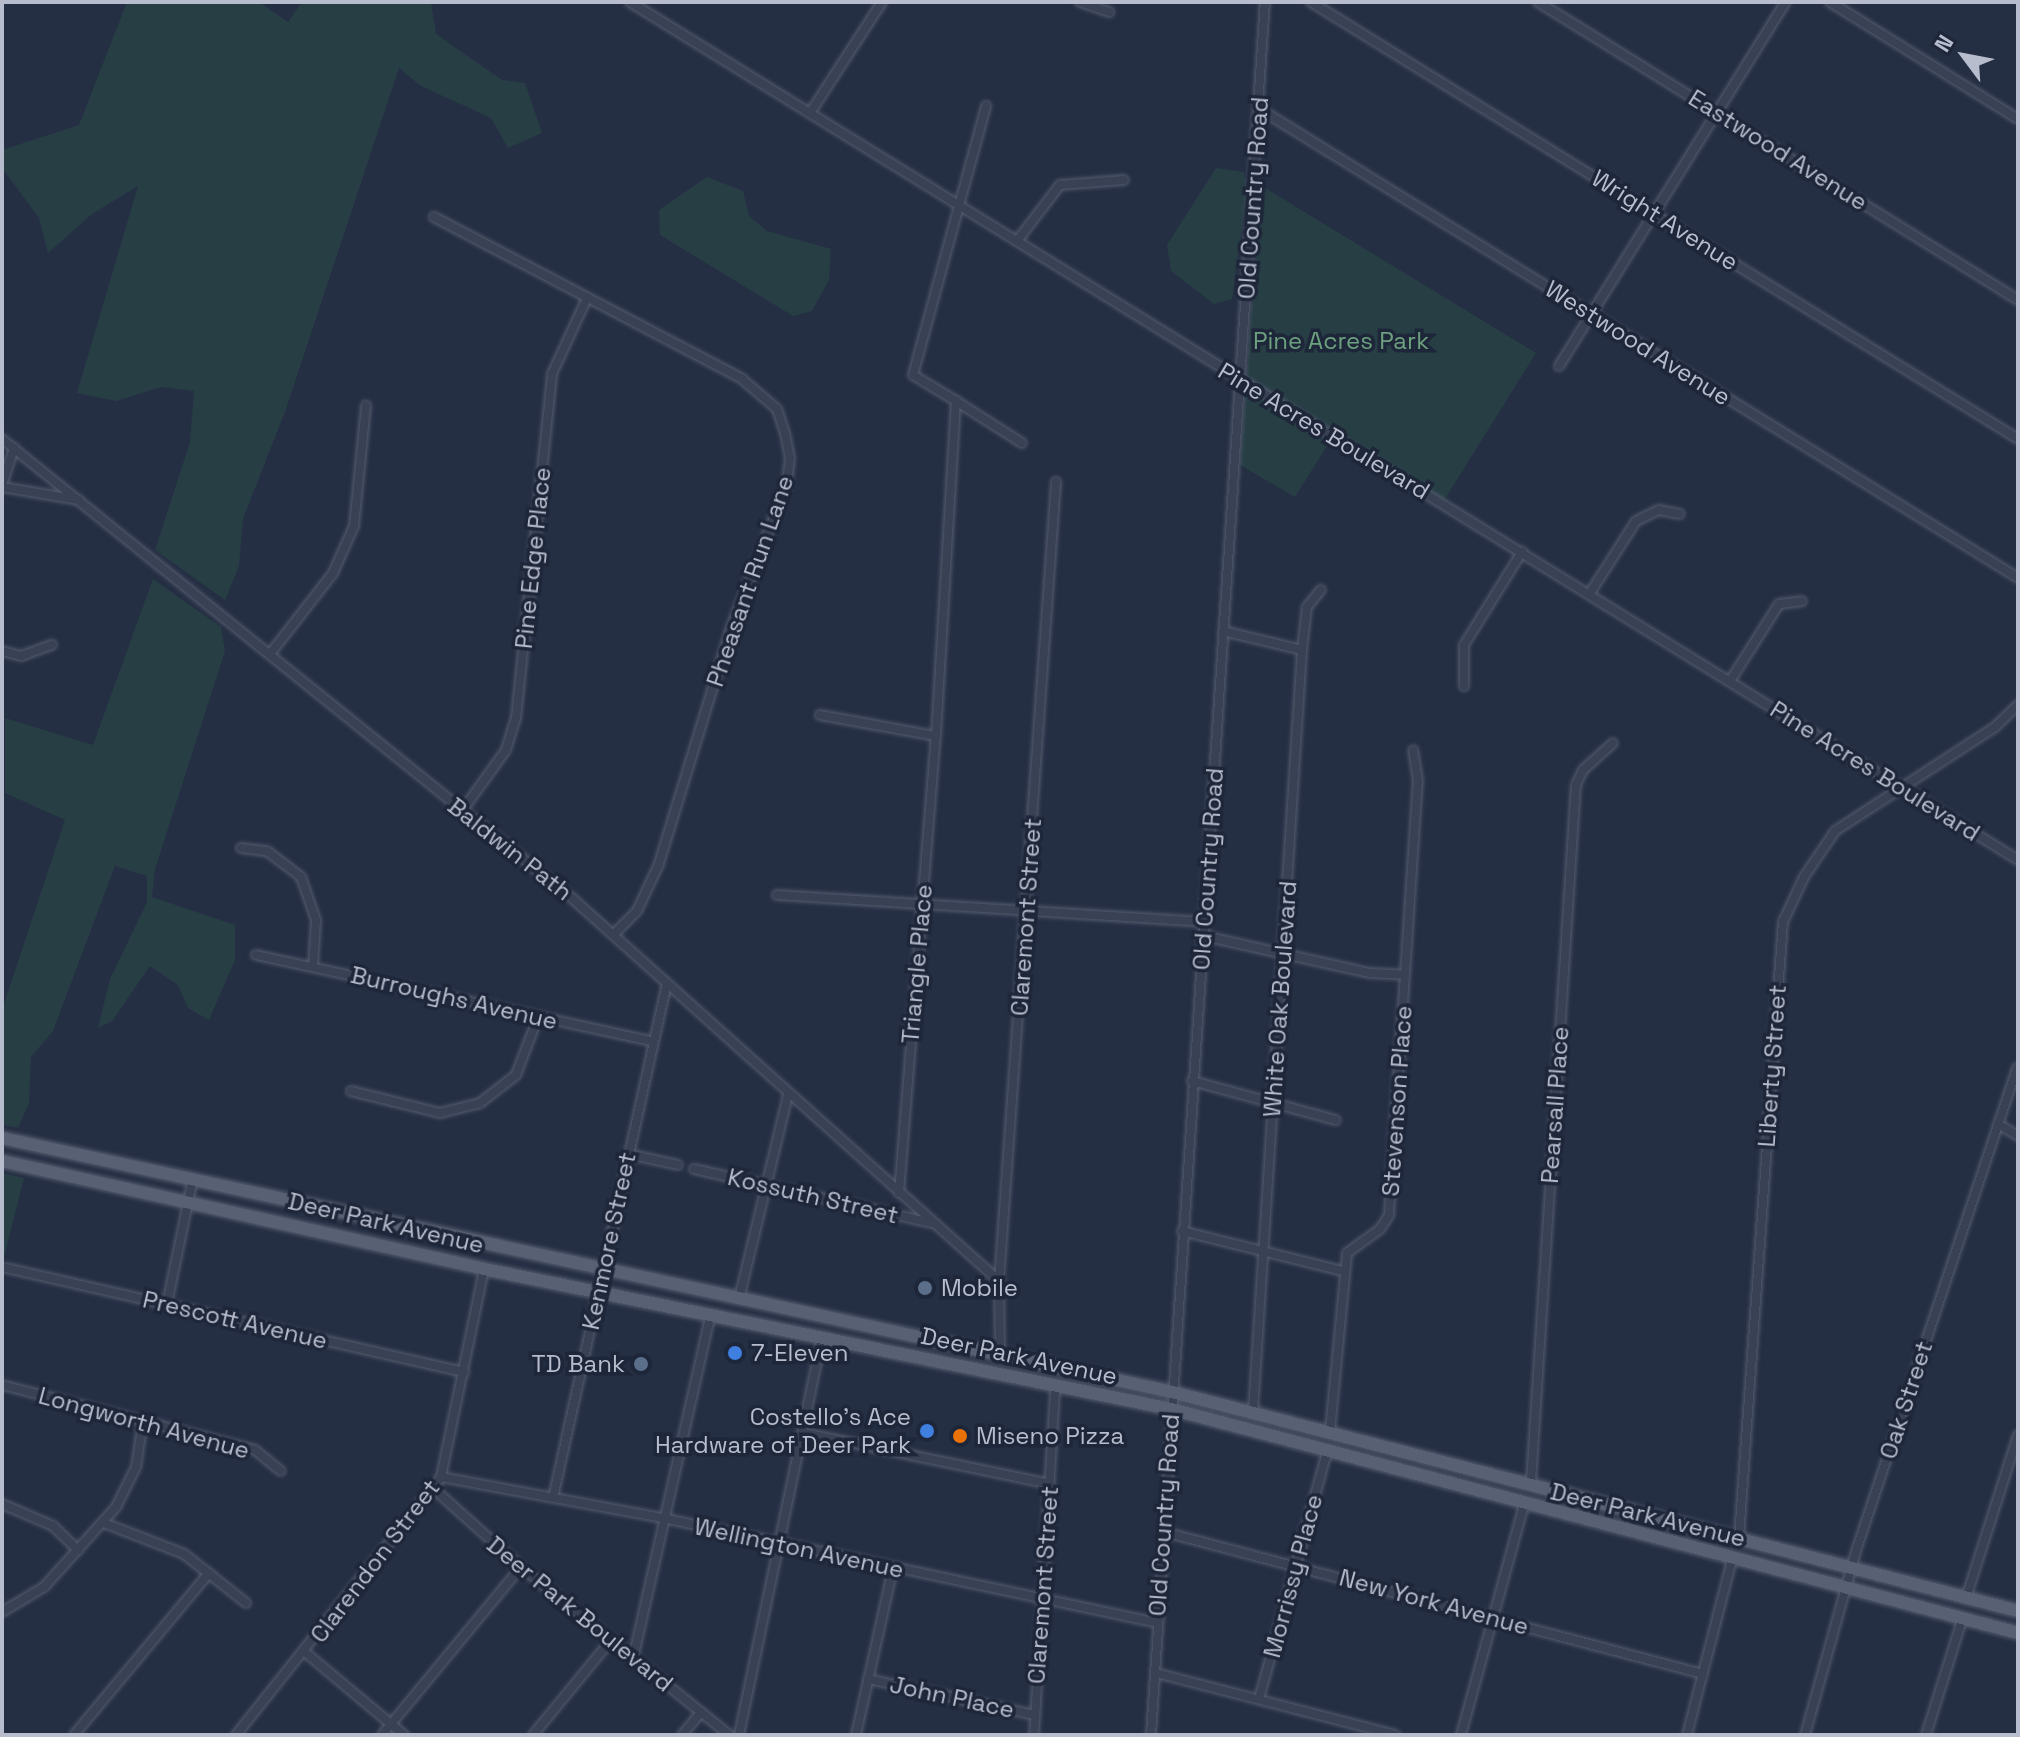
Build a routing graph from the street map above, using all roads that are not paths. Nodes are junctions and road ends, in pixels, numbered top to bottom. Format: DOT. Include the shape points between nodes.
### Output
graph roads {
  1 [pos="630,2"];
  2 [pos="882,2"];
  3 [pos="1080,2"];
  4 [pos="1265,2"];
  5 [pos="1311,2"];
  6 [pos="1538,2"];
  7 [pos="1786,2"];
  8 [pos="1830,2"];
  9 [pos="1109,12"];
  10 [pos="986,106"];
  11 [pos="1258,108"];
  12 [pos="1717,112"];
  13 [pos="810,113"];
  14 [pos="2018,119"];
  15 [pos="1124,180"];
  16 [pos="957,204"];
  17 [pos="1655,213"];
  18 [pos="434,217"];
  19 [pos="1017,241"];
  20 [pos="587,298"];
  21 [pos="2018,300"];
  22 [pos="1591,314"];
  23 [pos="1559,366"];
  24 [pos="1241,381"];
  25 [pos="956,401"];
  26 [pos="366,406"];
  27 [pos="2,439"];
  28 [pos="2018,439"];
  29 [pos="1022,443"];
  30 [pos="14,448"];
  31 [pos="1056,482"];
  32 [pos="2,486"];
  33 [pos="79,500"];
  34 [pos="1680,514"];
  35 [pos="1522,552"];
  36 [pos="2018,578"];
  37 [pos="1321,590"];
  38 [pos="1590,593"];
  39 [pos="1802,601"];
  40 [pos="1223,631"];
  41 [pos="52,645"];
  42 [pos="1302,650"];
  43 [pos="2,651"];
  44 [pos="270,654"];
  45 [pos="1730,681"];
  46 [pos="1464,686"];
  47 [pos="2018,705"];
  48 [pos="820,715"];
  49 [pos="936,736"];
  50 [pos="1613,743"];
  51 [pos="1413,750"];
  52 [pos="1900,787"];
  53 [pos="462,811"];
  54 [pos="241,848"];
  55 [pos="2018,860"];
  56 [pos="777,895"];
  57 [pos="922,901"];
  58 [pos="1027,908"];
  59 [pos="1205,922"];
  60 [pos="614,934"];
  61 [pos="1204,936"];
  62 [pos="1282,954"];
  63 [pos="256,955"];
  64 [pos="313,966"];
  65 [pos="1405,975"];
  66 [pos="667,983"];
  67 [pos="538,1017"];
  68 [pos="651,1041"];
  69 [pos="2017,1068"];
  70 [pos="1192,1081"];
  71 [pos="351,1091"];
  72 [pos="788,1095"];
  73 [pos="1272,1105"];
  74 [pos="1336,1120"];
  75 [pos="1998,1124"];
  76 [pos="2018,1136"];
  77 [pos="2,1138"];
  78 [pos="628,1154"];
  79 [pos="2,1161"];
  80 [pos="678,1165"];
  81 [pos="694,1169"];
  82 [pos="193,1179"];
  83 [pos="765,1186"];
  84 [pos="899,1193"];
  85 [pos="188,1200"];
  86 [pos="931,1223"];
  87 [pos="1182,1231"];
  88 [pos="1264,1253"];
  89 [pos="6,1268"];
  90 [pos="484,1269"];
  91 [pos="603,1269"];
  92 [pos="1342,1271"];
  93 [pos="999,1281"];
  94 [pos="598,1291"];
  95 [pos="739,1299"];
  96 [pos="167,1304"];
  97 [pos="711,1314"];
  98 [pos="822,1338"];
  99 [pos="1000,1352"];
  100 [pos="464,1372"];
  101 [pos="2,1385"];
  102 [pos="1055,1388"];
  103 [pos="1172,1392"];
  104 [pos="1171,1409"];
  105 [pos="1253,1412"];
  106 [pos="143,1421"];
  107 [pos="1330,1431"];
  108 [pos="804,1433"];
  109 [pos="2018,1435"];
  110 [pos="1327,1452"];
  111 [pos="281,1471"];
  112 [pos="441,1477"];
  113 [pos="1531,1482"];
  114 [pos="1050,1484"];
  115 [pos="434,1489"];
  116 [pos="553,1498"];
  117 [pos="2,1504"];
  118 [pos="1524,1505"];
  119 [pos="667,1519"];
  120 [pos="104,1523"];
  121 [pos="1164,1532"];
  122 [pos="1739,1537"];
  123 [pos="780,1544"];
  124 [pos="78,1550"];
  125 [pos="1732,1560"];
  126 [pos="1293,1566"];
  127 [pos="1854,1566"];
  128 [pos="521,1567"];
  129 [pos="893,1568"];
  130 [pos="209,1573"];
  131 [pos="1850,1586"];
  132 [pos="1966,1598"];
  133 [pos="1042,1600"];
  134 [pos="246,1603"];
  135 [pos="2018,1611"];
  136 [pos="2,1612"];
  137 [pos="1963,1617"];
  138 [pos="1492,1618"];
  139 [pos="1158,1623"];
  140 [pos="2018,1633"];
  141 [pos="611,1640"];
  142 [pos="306,1653"];
  143 [pos="633,1659"];
  144 [pos="1156,1673"];
  145 [pos="1703,1674"];
  146 [pos="868,1679"];
  147 [pos="1259,1699"];
  148 [pos="701,1712"];
  149 [pos="1035,1715"];
  150 [pos="391,1724"];
  151 [pos="74,1735"];
  152 [pos="236,1735"];
  153 [pos="382,1735"];
  154 [pos="404,1735"];
  155 [pos="533,1735"];
  156 [pos="682,1735"];
  157 [pos="729,1735"];
  158 [pos="739,1735"];
  159 [pos="856,1735"];
  160 [pos="1034,1735"];
  161 [pos="1151,1735"];
  162 [pos="1395,1735"];
  163 [pos="1461,1735"];
  164 [pos="1687,1735"];
  165 [pos="1805,1735"];
  166 [pos="1926,1735"];
  1 -- 13 [label="street, Pine Acres Boulevard"];
  2 -- 13 [label="street"];
  3 -- 9 [label="street"];
  4 -- 11 [label="street, Old Country Road"];
  5 -- 17 [label="street, Wright Avenue"];
  6 -- 12 [label="street, Eastwood Avenue"];
  7 -- 12 [label="street"];
  8 -- 14 [label="street"];
  10 -- 16 [label="street"];
  11 -- 22 [label="street, Westwood Avenue"];
  11 -- 24 [label="street, Old Country Road"];
  12 -- 17 [label="street"];
  12 -- 21 [label="street, Eastwood Avenue"];
  13 -- 16 [label="street, Pine Acres Boulevard"];
  15 -- 19 [label="street" via="1060,185"];
  16 -- 19 [label="street, Pine Acres Boulevard"];
  16 -- 25 [label="street" via="913,375"];
  17 -- 22 [label="street"];
  17 -- 28 [label="street, Wright Avenue"];
  18 -- 20 [label="street, Pheasant Run Lane"];
  19 -- 24 [label="street, Pine Acres Boulevard"];
  20 -- 53 [label="street, Pine Edge Place" via="552,374 516,718 506,750"];
  20 -- 60 [label="street, Pheasant Run Lane" via="763,394 777,409 790,458 787,484 731,628 659,864 643,902"];
  22 -- 23 [label="street"];
  22 -- 36 [label="street, Westwood Avenue"];
  24 -- 35 [label="street, Pine Acres Boulevard"];
  24 -- 40 [label="street, Old Country Road"];
  25 -- 29 [label="street"];
  25 -- 49 [label="street, Triangle Place"];
  26 -- 44 [label="street" via="354,526 333,573"];
  27 -- 30 [label="street, Baldwin Path"];
  30 -- 32 [label="street"];
  30 -- 33 [label="street, Baldwin Path"];
  31 -- 58 [label="street, Claremont Street"];
  32 -- 33 [label="street"];
  33 -- 44 [label="street, Baldwin Path"];
  34 -- 38 [label="street" via="1659,510 1636,521"];
  35 -- 38 [label="street, Pine Acres Boulevard"];
  35 -- 46 [label="street" via="1464,645"];
  37 -- 42 [label="street, White Oak Boulevard" via="1307,607"];
  38 -- 45 [label="street, Pine Acres Boulevard"];
  39 -- 45 [label="street" via="1779,604"];
  40 -- 42 [label="street"];
  40 -- 59 [label="street, Old Country Road"];
  41 -- 43 [label="street" via="21,656"];
  42 -- 62 [label="street, White Oak Boulevard"];
  44 -- 53 [label="street, Baldwin Path"];
  45 -- 52 [label="street, Pine Acres Boulevard"];
  47 -- 52 [label="street, Liberty Street" via="1995,727"];
  48 -- 49 [label="street"];
  49 -- 57 [label="street, Triangle Place"];
  50 -- 113 [label="street, Pearsall Place" via="1583,770 1576,785"];
  51 -- 65 [label="street, Stevenson Place" via="1418,781"];
  52 -- 55 [label="street, Pine Acres Boulevard"];
  52 -- 122 [label="street, Liberty Street" via="1835,831 1804,877 1783,922"];
  53 -- 60 [label="street, Baldwin Path"];
  54 -- 64 [label="street" via="267,851 301,877 316,920"];
  56 -- 57 [label="street"];
  57 -- 58 [label="street"];
  57 -- 84 [label="street, Triangle Place"];
  58 -- 59 [label="street"];
  58 -- 93 [label="street, Claremont Street"];
  59 -- 61 [label="street, Old Country Road"];
  60 -- 66 [label="street, Baldwin Path"];
  61 -- 62 [label="street"];
  61 -- 70 [label="street, Old Country Road"];
  62 -- 65 [label="street"];
  62 -- 73 [label="street, White Oak Boulevard"];
  63 -- 64 [label="street, Burroughs Avenue"];
  64 -- 67 [label="street, Burroughs Avenue"];
  65 -- 92 [label="street, Stevenson Place" via="1389,1215 1380,1229 1347,1253"];
  66 -- 68 [label="street, Kenmore Street"];
  66 -- 72 [label="street, Baldwin Path"];
  67 -- 68 [label="street, Burroughs Avenue"];
  67 -- 71 [label="street" via="516,1075 480,1103 440,1113"];
  68 -- 78 [label="street, Kenmore Street"];
  69 -- 75 [label="street, Oak Street"];
  70 -- 73 [label="street"];
  70 -- 87 [label="street, Old Country Road"];
  72 -- 83 [label="street"];
  72 -- 84 [label="street, Baldwin Path"];
  73 -- 74 [label="street"];
  73 -- 88 [label="street, White Oak Boulevard"];
  75 -- 76 [label="street"];
  75 -- 127 [label="street, Oak Street"];
  77 -- 82 [label="main road, Deer Park Avenue"];
  78 -- 80 [label="street"];
  78 -- 91 [label="street, Kenmore Street"];
  79 -- 85 [label="main road, Deer Park Avenue"];
  81 -- 83 [label="street, Kossuth Street"];
  82 -- 85 [label="street"];
  82 -- 91 [label="main road, Deer Park Avenue"];
  83 -- 86 [label="street, Kossuth Street"];
  83 -- 95 [label="street"];
  84 -- 86 [label="street, Baldwin Path"];
  85 -- 90 [label="main road, Deer Park Avenue"];
  85 -- 96 [label="street"];
  86 -- 93 [label="street, Baldwin Path"];
  87 -- 88 [label="street"];
  87 -- 103 [label="street, Old Country Road"];
  88 -- 92 [label="street"];
  88 -- 105 [label="street, White Oak Boulevard"];
  89 -- 96 [label="street, Prescott Avenue"];
  90 -- 94 [label="main road, Deer Park Avenue"];
  90 -- 100 [label="street, Clarendon Street"];
  91 -- 94 [label="street, Kenmore Street"];
  91 -- 95 [label="main road, Deer Park Avenue"];
  92 -- 107 [label="street"];
  93 -- 99 [label="street, Claremont Street"];
  94 -- 97 [label="main road, Deer Park Avenue"];
  94 -- 116 [label="street, Kenmore Street"];
  95 -- 99 [label="main road, Deer Park Avenue"];
  96 -- 100 [label="street, Prescott Avenue"];
  97 -- 98 [label="main road, Deer Park Avenue"];
  97 -- 119 [label="street"];
  98 -- 102 [label="main road, Deer Park Avenue"];
  98 -- 108 [label="street"];
  99 -- 103 [label="main road, Deer Park Avenue"];
  100 -- 112 [label="street, Clarendon Street"];
  101 -- 106 [label="street, Longworth Avenue"];
  102 -- 104 [label="main road, Deer Park Avenue"];
  102 -- 114 [label="street, Claremont Street"];
  103 -- 104 [label="street, Old Country Road"];
  103 -- 105 [label="main road, Deer Park Avenue"];
  104 -- 110 [label="main road, Deer Park Avenue"];
  104 -- 121 [label="street, Old Country Road"];
  105 -- 107 [label="main road, Deer Park Avenue"];
  106 -- 111 [label="street, Longworth Avenue" via="255,1450"];
  106 -- 120 [label="street" via="136,1467"];
  107 -- 113 [label="main road, Deer Park Avenue"];
  108 -- 114 [label="street"];
  108 -- 123 [label="street"];
  109 -- 132 [label="street"];
  110 -- 118 [label="main road, Deer Park Avenue"];
  110 -- 126 [label="street, Morrissy Place"];
  112 -- 115 [label="street, Clarendon Street"];
  112 -- 116 [label="street, Wellington Avenue"];
  113 -- 122 [label="main road, Deer Park Avenue"];
  114 -- 133 [label="street, Claremont Street"];
  115 -- 128 [label="street, Deer Park Boulevard"];
  115 -- 142 [label="street, Clarendon Street"];
  116 -- 119 [label="street, Wellington Avenue"];
  117 -- 124 [label="street" via="53,1526"];
  118 -- 125 [label="main road, Deer Park Avenue"];
  118 -- 138 [label="street"];
  119 -- 123 [label="street, Wellington Avenue"];
  119 -- 143 [label="street"];
  120 -- 124 [label="street"];
  120 -- 130 [label="street" via="184,1554"];
  121 -- 126 [label="street, New York Avenue"];
  121 -- 139 [label="street, Old Country Road"];
  122 -- 127 [label="main road, Deer Park Avenue"];
  123 -- 129 [label="street, Wellington Avenue"];
  123 -- 158 [label="street"];
  124 -- 136 [label="street" via="27,1601"];
  125 -- 131 [label="main road, Deer Park Avenue"];
  125 -- 145 [label="street"];
  126 -- 138 [label="street, New York Avenue"];
  126 -- 147 [label="street, Morrissy Place"];
  127 -- 131 [label="street, Oak Street"];
  127 -- 132 [label="main road, Deer Park Avenue"];
  128 -- 141 [label="street, Deer Park Boulevard"];
  128 -- 150 [label="street"];
  129 -- 133 [label="street, Wellington Avenue"];
  129 -- 146 [label="street"];
  130 -- 134 [label="street"];
  130 -- 151 [label="street"];
  131 -- 137 [label="main road, Deer Park Avenue"];
  131 -- 165 [label="street, Oak Street"];
  132 -- 135 [label="main road, Deer Park Avenue"];
  133 -- 139 [label="street, Wellington Avenue"];
  133 -- 149 [label="street, Claremont Street"];
  137 -- 140 [label="main road, Deer Park Avenue"];
  137 -- 166 [label="street"];
  138 -- 145 [label="street, New York Avenue"];
  138 -- 163 [label="street"];
  139 -- 144 [label="street, Old Country Road"];
  141 -- 143 [label="street, Deer Park Boulevard"];
  141 -- 155 [label="street"];
  142 -- 150 [label="street"];
  142 -- 152 [label="street, Clarendon Street"];
  143 -- 148 [label="street, Deer Park Boulevard"];
  144 -- 147 [label="street"];
  144 -- 161 [label="street, Old Country Road"];
  145 -- 164 [label="street"];
  146 -- 149 [label="street, John Place"];
  146 -- 159 [label="street"];
  147 -- 162 [label="street"];
  148 -- 156 [label="street"];
  148 -- 157 [label="street, Deer Park Boulevard"];
  149 -- 160 [label="street, Claremont Street"];
  150 -- 153 [label="street"];
  150 -- 154 [label="street"];
}
